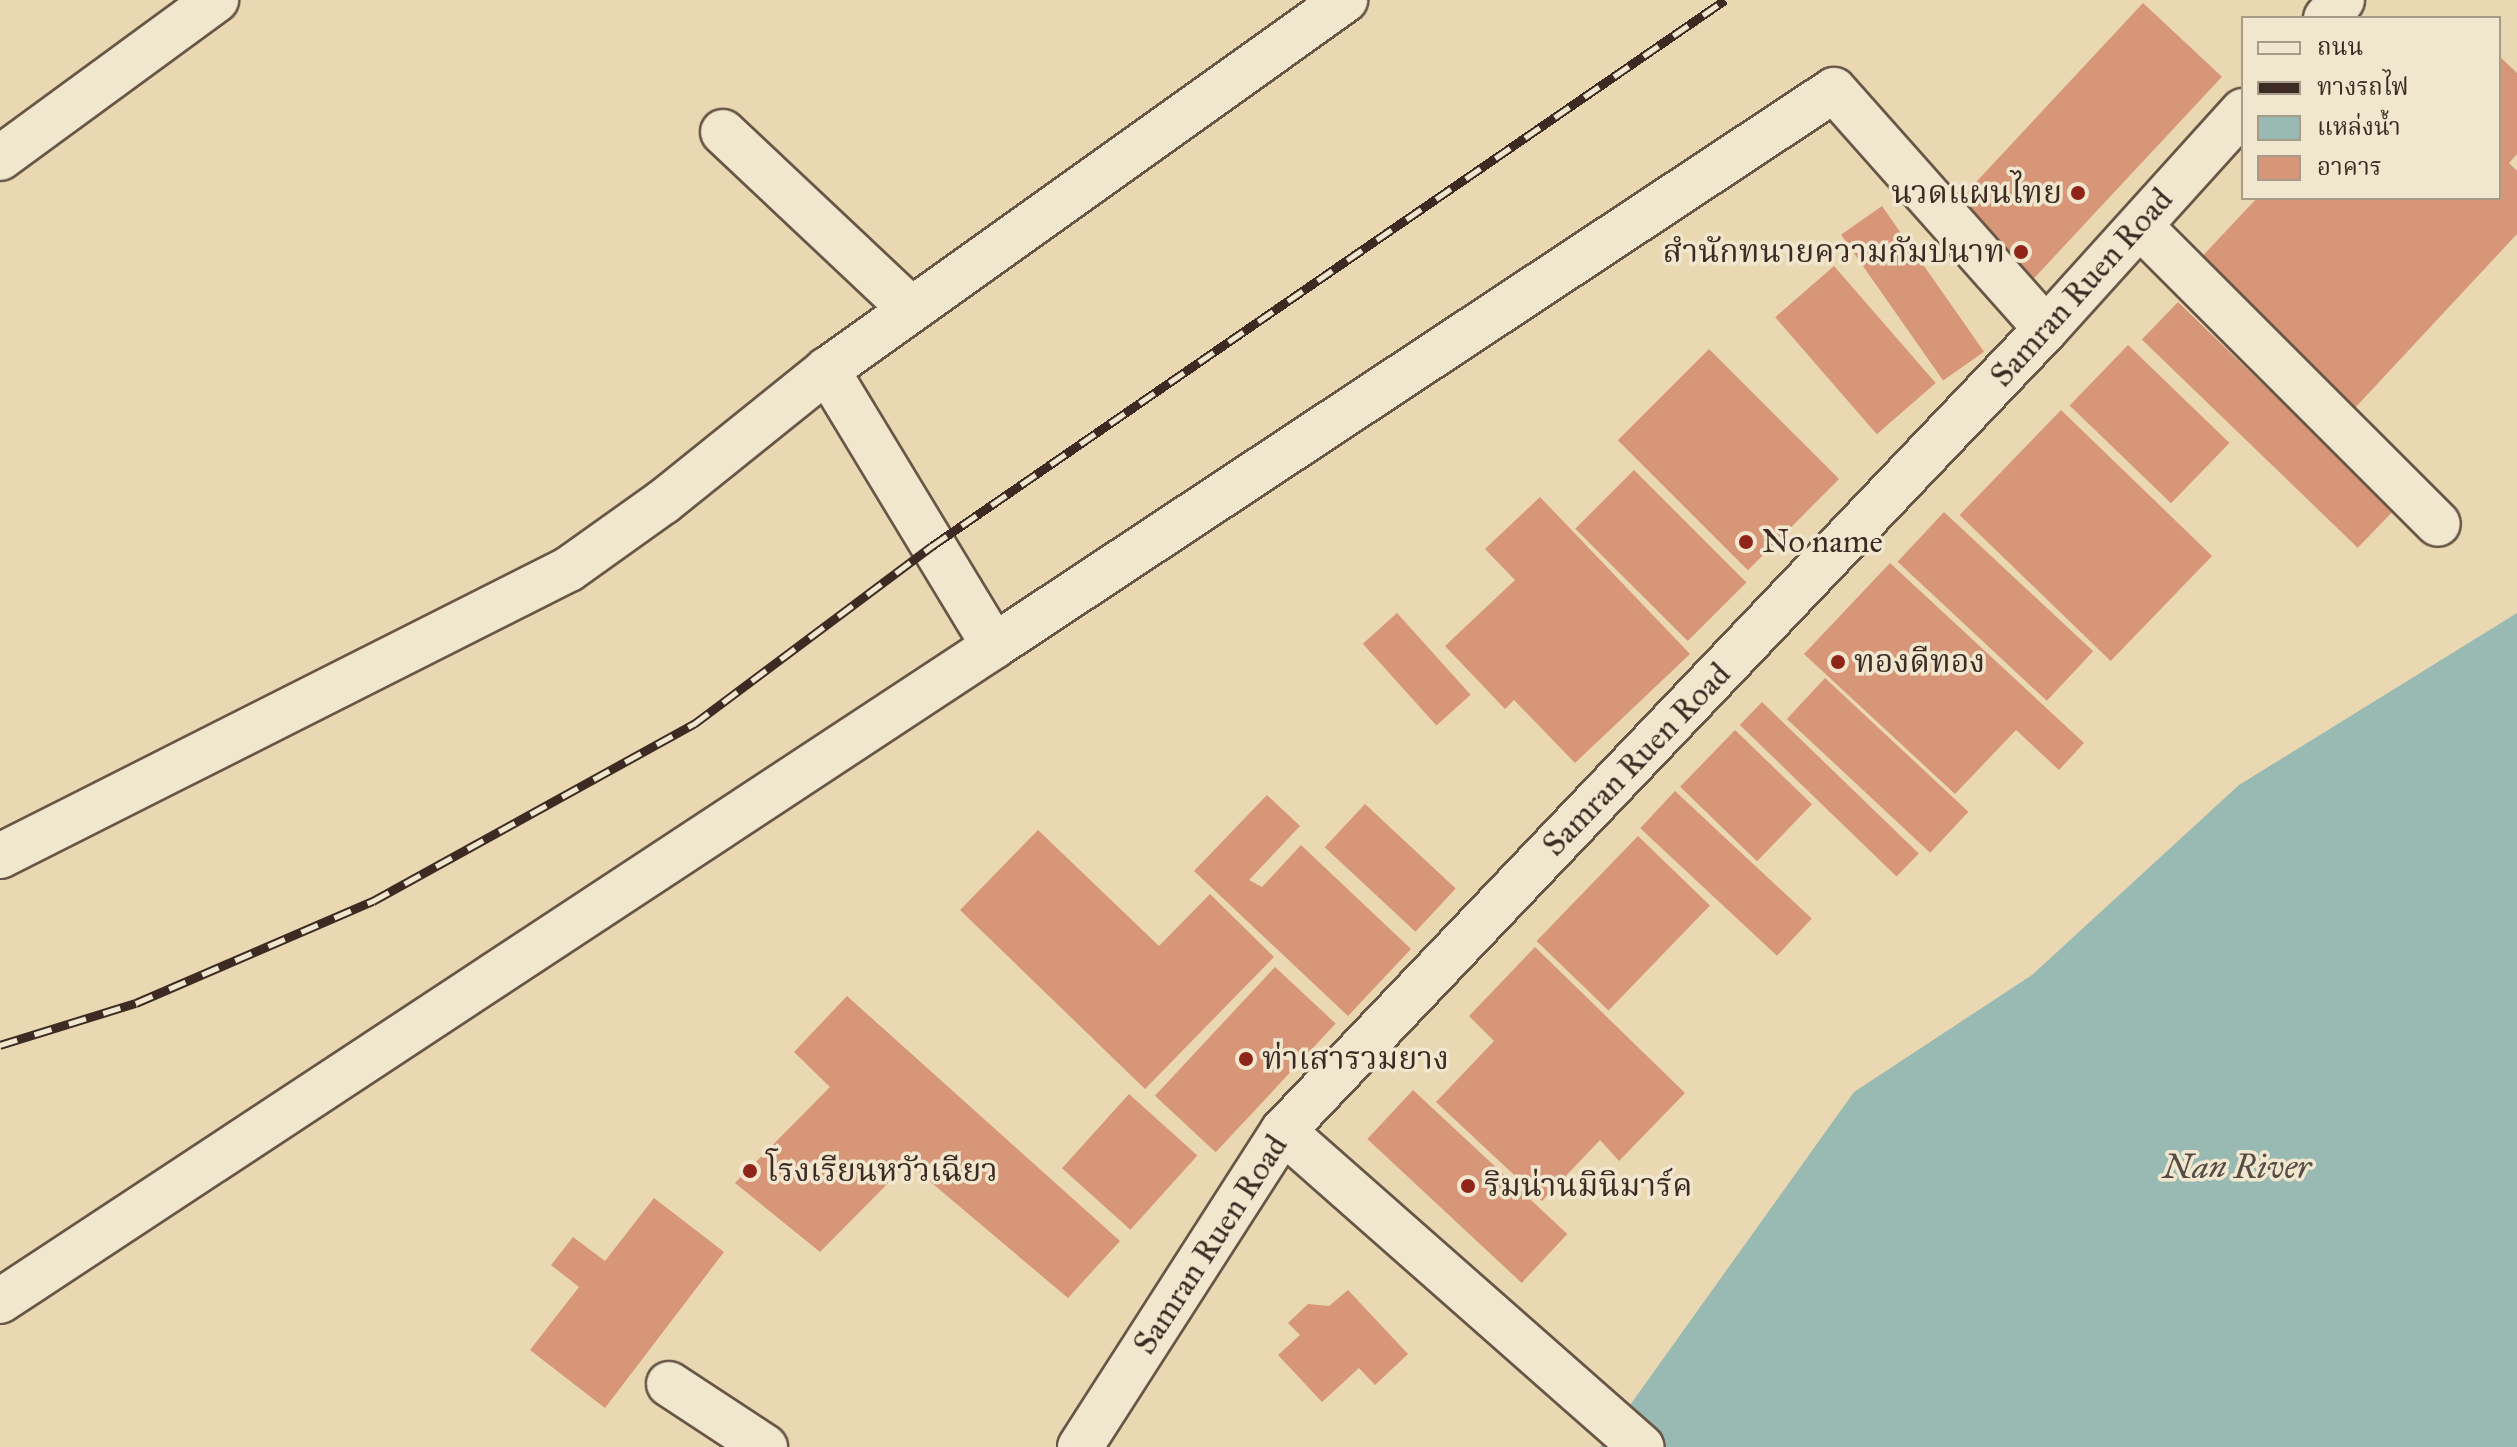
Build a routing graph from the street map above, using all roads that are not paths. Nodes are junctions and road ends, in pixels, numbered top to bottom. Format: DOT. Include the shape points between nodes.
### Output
graph roads {
  1 [pos="216,0"];
  2 [pos="1345,0"];
  3 [pos="2342,0"];
  4 [pos="2328,16"];
  5 [pos="2241,113"];
  6 [pos="723,132"];
  7 [pos="0,158"];
  8 [pos="2140,226"];
  9 [pos="911,309"];
  10 [pos="2046,329"];
  11 [pos="827,370"];
  12 [pos="2438,524"];
  13 [pos="994,646"];
  14 [pos="0,856"];
  15 [pos="1283,1131"];
  16 [pos="0,1301"];
  17 [pos="669,1384"];
  18 [pos="765,1447"];
  19 [pos="1080,1447"];
  20 [pos="1642,1447"];
  1 -- 7 [label="street"];
  2 -- 9 [label="street"];
  3 -- 4 [label="street"];
  5 -- 8 [label="street, Samran Ruen Road"];
  6 -- 9 [label="street"];
  8 -- 10 [label="street, Samran Ruen Road"];
  8 -- 12 [label="street"];
  9 -- 11 [label="street"];
  10 -- 13 [label="street" via="1834,90"];
  10 -- 15 [label="street, Samran Ruen Road"];
  11 -- 13 [label="street"];
  11 -- 14 [label="street" via="663,502 569,569"];
  13 -- 16 [label="street"];
  15 -- 19 [label="street, Samran Ruen Road"];
  15 -- 20 [label="street"];
  17 -- 18 [label="street"];
}
